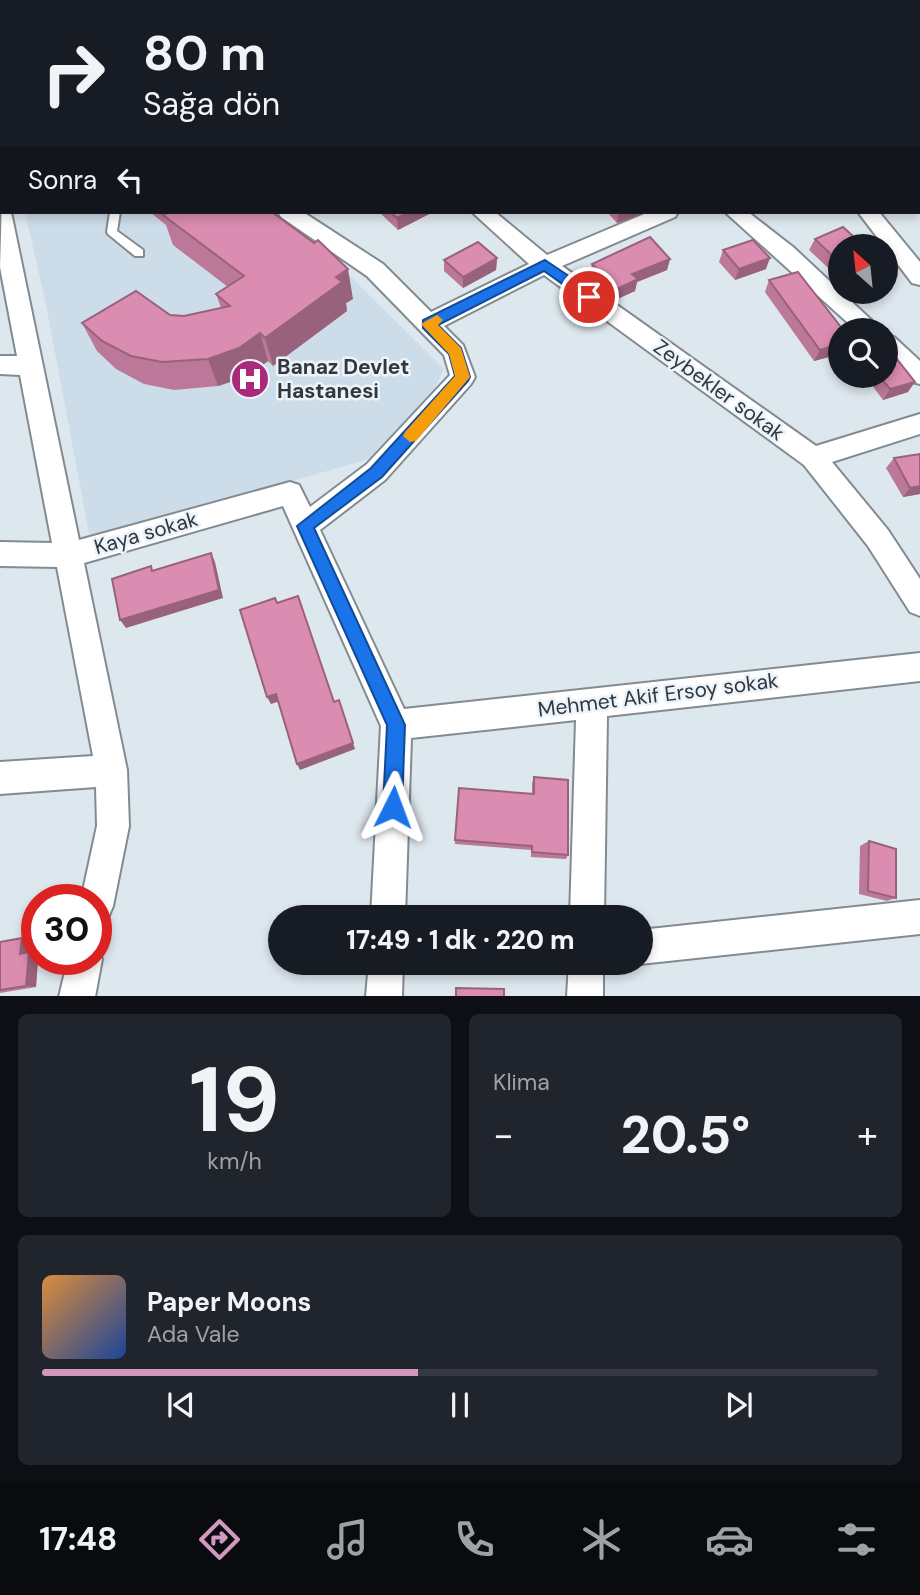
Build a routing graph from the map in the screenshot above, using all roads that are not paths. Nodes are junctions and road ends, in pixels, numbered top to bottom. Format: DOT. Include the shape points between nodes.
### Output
graph roads {
  1 [pos="3,214"];
  2 [pos="115,214"];
  3 [pos="291,214"];
  4 [pos="484,214"];
  5 [pos="663,214"];
  6 [pos="738,214"];
  7 [pos="870,214"];
  8 [pos="910,249"];
  9 [pos="139,253"];
  10 [pos="545,265"];
  11 [pos="920,277"];
  12 [pos="858,318"];
  13 [pos="428,324"];
  14 [pos="898,354"];
  15 [pos="0,365"];
  16 [pos="31,366"];
  17 [pos="920,375"];
  18 [pos="920,424"];
  19 [pos="813,458"];
  20 [pos="305,526"];
  21 [pos="0,554"];
  22 [pos="69,555"];
  23 [pos="920,603"];
  24 [pos="920,667"];
  25 [pos="592,703"];
  26 [pos="396,725"];
  27 [pos="111,770"];
  28 [pos="0,778"];
  29 [pos="101,884"];
  30 [pos="388,905"];
  31 [pos="587,905"];
  32 [pos="920,917"];
  33 [pos="653,946"];
  34 [pos="82,975"];
  35 [pos="385,975"];
  36 [pos="586,975"];
  37 [pos="77,996"];
  38 [pos="384,996"];
  39 [pos="585,996"];
  1 -- 16 [label="street"];
  2 -- 9 [label="lane" via="113,232"];
  3 -- 13 [label="street" via="375,270"];
  4 -- 10 [label="street, Zeybekler sokak"];
  5 -- 10 [label="street"];
  6 -- 12 [label="street"];
  7 -- 8 [label="street"];
  8 -- 11 [label="street"];
  10 -- 13 [label="street"];
  10 -- 19 [label="street, Zeybekler sokak"];
  13 -- 20 [label="street" via="456,351 463,377 376,472"];
  14 -- 17 [label="street"];
  15 -- 16 [label="street"];
  16 -- 22 [label="street"];
  18 -- 19 [label="street"];
  19 -- 23 [label="street, Zeybekler sokak" via="878,538"];
  20 -- 22 [label="street, Kaya sokak" via="290,493"];
  20 -- 26 [label="street"];
  21 -- 22 [label="street, Kaya sokak"];
  22 -- 27 [label="street"];
  24 -- 25 [label="street, Mehmet Akif Ersoy sokak"];
  25 -- 26 [label="street, Mehmet Akif Ersoy sokak"];
  25 -- 31 [label="street"];
  26 -- 30 [label="street"];
  27 -- 28 [label="street"];
  27 -- 29 [label="street" via="113,826"];
  32 -- 33 [label="street"];
  34 -- 37 [label="street"];
  35 -- 38 [label="street"];
  36 -- 39 [label="street"];
}
